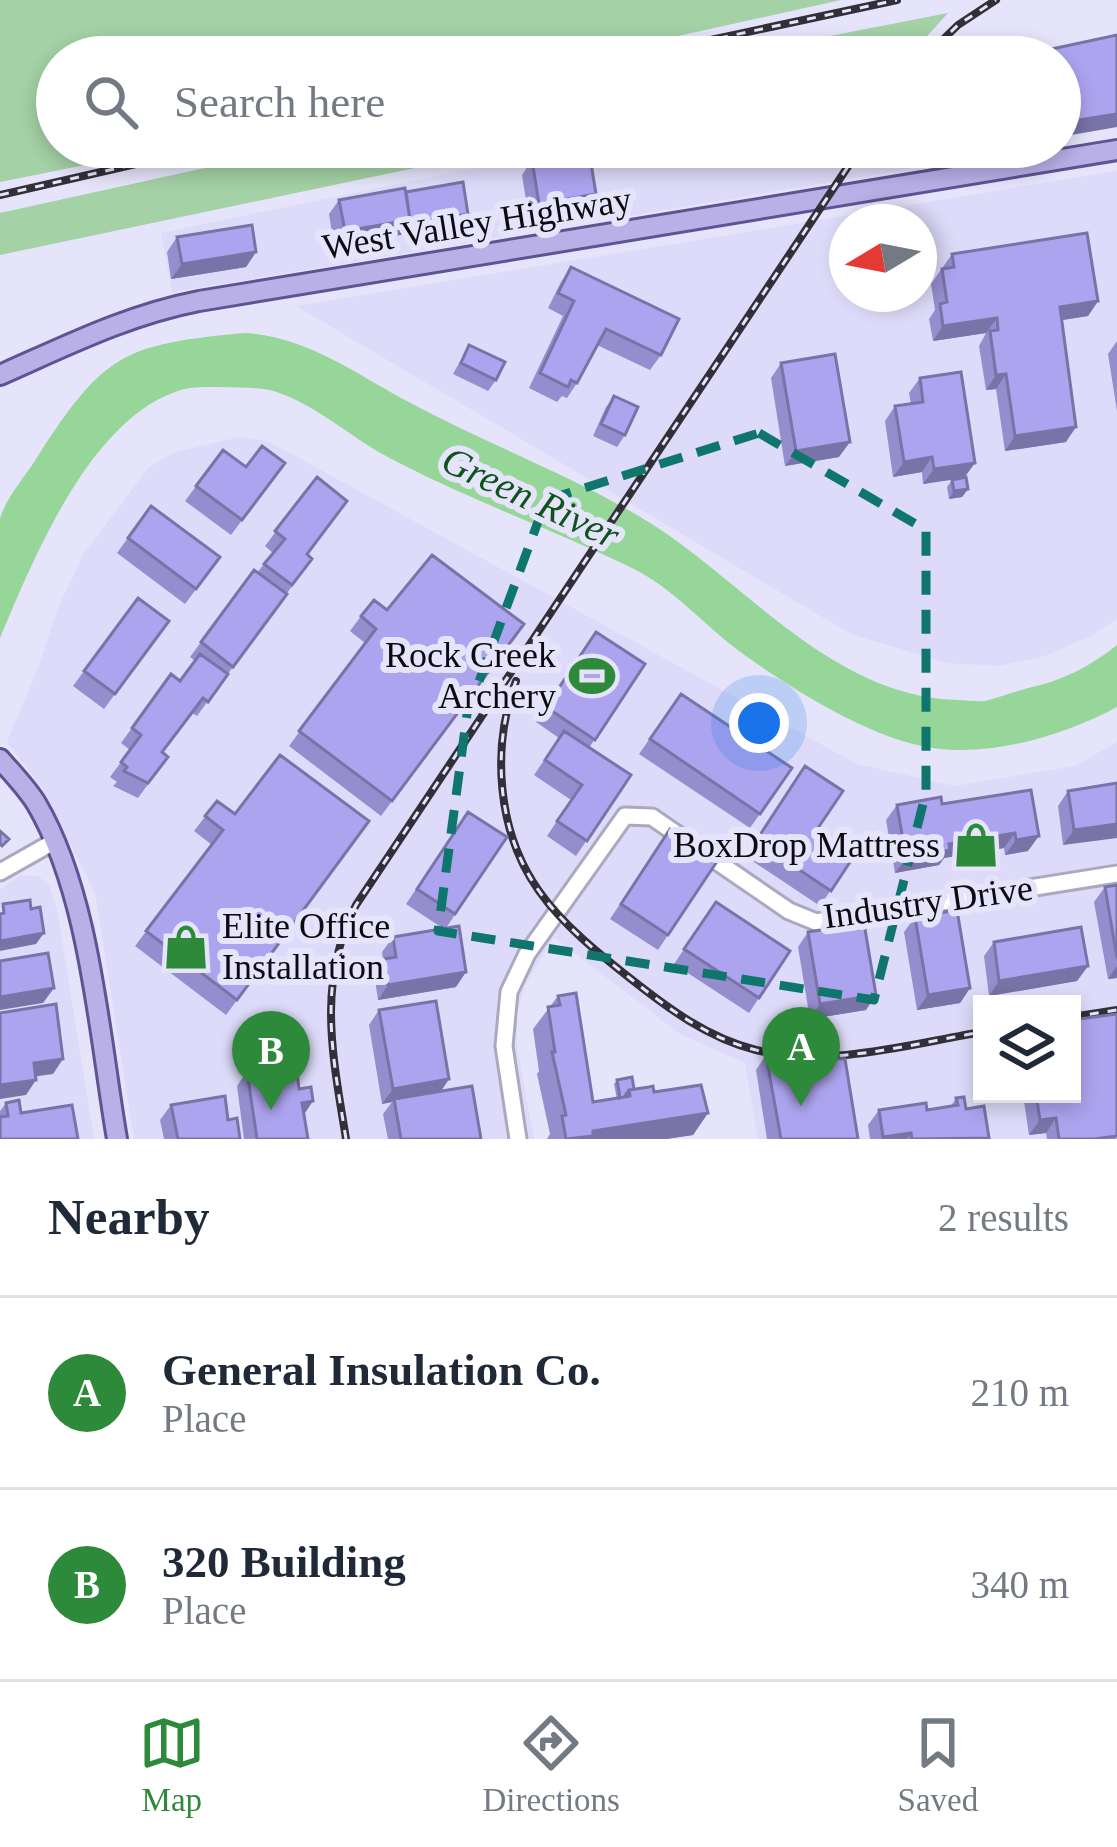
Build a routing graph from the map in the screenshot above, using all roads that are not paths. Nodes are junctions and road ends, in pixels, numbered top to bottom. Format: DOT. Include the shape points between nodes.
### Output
graph roads {
  1 [pos="1117,150"];
  2 [pos="1081,156"];
  3 [pos="1008,168"];
  4 [pos="0,375"];
  5 [pos="0,759"];
  6 [pos="55,841"];
  7 [pos="0,872"];
  8 [pos="1117,874"];
  9 [pos="117,1139"];
  10 [pos="518,1139"];
  1 -- 2 [label="main road, West Valley Highway"];
  3 -- 4 [label="main road, West Valley Highway" via="166,307"];
  5 -- 6 [label="main road"];
  6 -- 7 [label="street"];
  6 -- 9 [label="main road" via="77,909"];
  8 -- 10 [label="street, Industry Drive" via="816,922 652,818 625,816 508,992 504,1046"];
}
